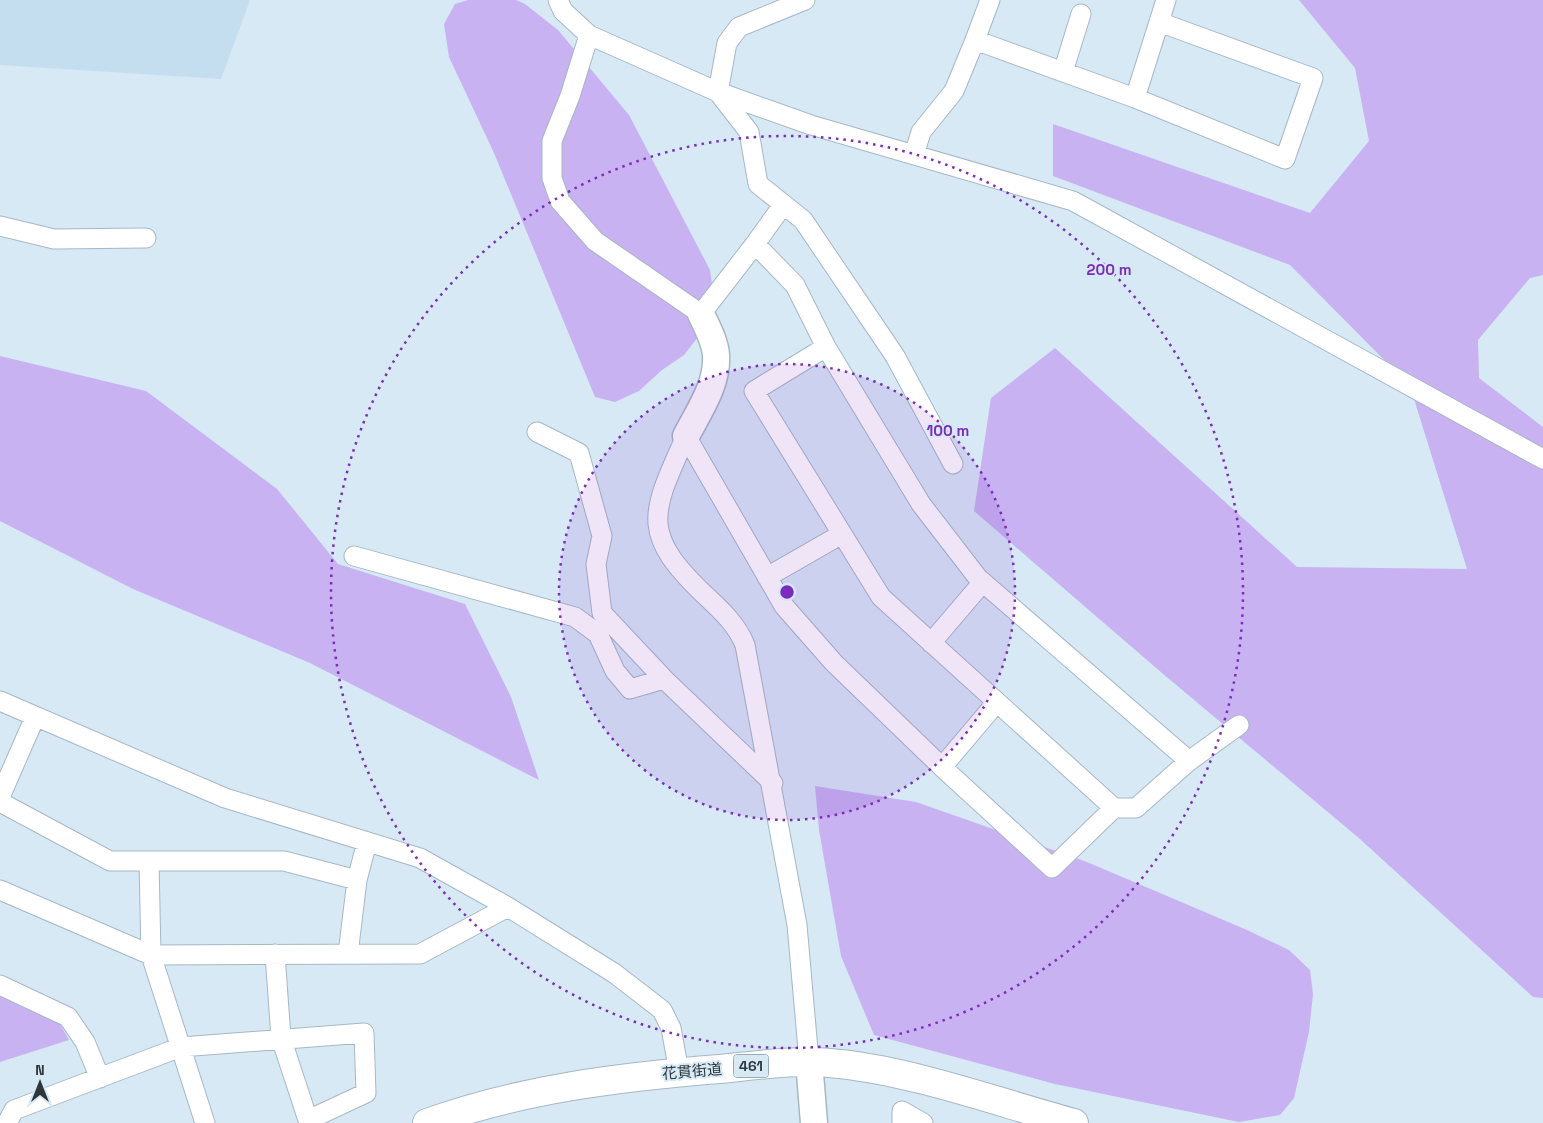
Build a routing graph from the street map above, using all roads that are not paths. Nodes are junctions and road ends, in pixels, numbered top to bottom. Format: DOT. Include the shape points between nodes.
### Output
graph roads {
  1 [pos="558,0"];
  2 [pos="805,0"];
  3 [pos="990,0"];
  4 [pos="1166,0"];
  5 [pos="1081,14"];
  6 [pos="1158,22"];
  7 [pos="588,35"];
  8 [pos="975,40"];
  9 [pos="1063,72"];
  10 [pos="718,92"];
  11 [pos="1135,98"];
  12 [pos="914,155"];
  13 [pos="783,204"];
  14 [pos="0,226"];
  15 [pos="146,238"];
  16 [pos="755,244"];
  17 [pos="701,314"];
  18 [pos="826,347"];
  19 [pos="537,432"];
  20 [pos="686,436"];
  21 [pos="1543,459"];
  22 [pos="953,464"];
  23 [pos="842,534"];
  24 [pos="354,556"];
  25 [pos="767,577"];
  26 [pos="983,582"];
  27 [pos="931,643"];
  28 [pos="664,679"];
  29 [pos="0,700"];
  30 [pos="997,702"];
  31 [pos="35,717"];
  32 [pos="1238,725"];
  33 [pos="1189,761"];
  34 [pos="942,767"];
  35 [pos="772,783"];
  36 [pos="0,798"];
  37 [pos="0,802"];
  38 [pos="1114,808"];
  39 [pos="367,842"];
  40 [pos="149,861"];
  41 [pos="357,880"];
  42 [pos="0,890"];
  43 [pos="508,907"];
  44 [pos="275,954"];
  45 [pos="348,954"];
  46 [pos="151,955"];
  47 [pos="0,986"];
  48 [pos="281,1038"];
  49 [pos="180,1047"];
  50 [pos="809,1061"];
  51 [pos="678,1072"];
  52 [pos="100,1078"];
  53 [pos="308,1122"];
  54 [pos="7,1123"];
  55 [pos="204,1123"];
  56 [pos="427,1123"];
  57 [pos="814,1123"];
  58 [pos="902,1123"];
  59 [pos="923,1123"];
  60 [pos="1074,1123"];
  1 -- 7 [label="street" via="563,11"];
  2 -- 10 [label="street" via="739,27 726,43"];
  3 -- 8 [label="street"];
  4 -- 6 [label="street"];
  5 -- 9 [label="street"];
  6 -- 11 [label="street"];
  6 -- 11 [label="street" via="1313,78 1285,158"];
  7 -- 10 [label="street"];
  7 -- 17 [label="street" via="570,96 552,141 552,178 560,201 595,241"];
  8 -- 9 [label="street"];
  8 -- 12 [label="street" via="954,91 922,132"];
  9 -- 11 [label="street"];
  10 -- 12 [label="street" via="811,125"];
  10 -- 13 [label="street" via="748,132 758,184"];
  12 -- 21 [label="street" via="1073,201"];
  13 -- 16 [label="street"];
  13 -- 22 [label="street" via="803,220 895,356"];
  14 -- 15 [label="street" via="54,239"];
  16 -- 17 [label="street"];
  16 -- 18 [label="street" via="795,285"];
  17 -- 20 [label="street" via="716,353 716,368 711,388"];
  18 -- 23 [label="street" via="754,391"];
  18 -- 26 [label="street" via="921,504"];
  19 -- 28 [label="street" via="579,453 602,536 596,564 602,613"];
  20 -- 25 [label="street"];
  20 -- 35 [label="street" via="662,490 657,511 660,535 681,573 740,632"];
  23 -- 25 [label="street"];
  23 -- 27 [label="street" via="881,597"];
  24 -- 28 [label="street" via="575,617 598,634 615,671 630,689"];
  25 -- 34 [label="street" via="784,606 834,663"];
  26 -- 27 [label="street"];
  26 -- 33 [label="street"];
  27 -- 30 [label="street"];
  28 -- 35 [label="street"];
  29 -- 31 [label="street"];
  30 -- 34 [label="street"];
  30 -- 38 [label="street"];
  31 -- 36 [label="street"];
  31 -- 39 [label="street" via="225,798"];
  32 -- 33 [label="street"];
  33 -- 38 [label="street" via="1136,808"];
  34 -- 38 [label="street" via="1052,868"];
  35 -- 50 [label="street" via="797,925"];
  37 -- 40 [label="street" via="110,861"];
  39 -- 41 [label="street"];
  39 -- 43 [label="street" via="420,858"];
  40 -- 41 [label="street" via="284,861"];
  40 -- 46 [label="street"];
  41 -- 45 [label="street"];
  42 -- 46 [label="street"];
  43 -- 45 [label="street" via="420,954"];
  43 -- 51 [label="street" via="614,973 662,1010 671,1028"];
  44 -- 45 [label="street"];
  44 -- 46 [label="street"];
  44 -- 48 [label="street"];
  46 -- 49 [label="street"];
  47 -- 52 [label="street" via="68,1017 84,1042"];
  48 -- 49 [label="street"];
  48 -- 53 [label="street"];
  48 -- 53 [label="street" via="364,1033 366,1093"];
  49 -- 52 [label="street"];
  49 -- 55 [label="street"];
  50 -- 51 [label="highway, 花貫街道 / 461"];
  50 -- 57 [label="street"];
  50 -- 60 [label="highway, 花貫街道 / 461" via="913,1078"];
  51 -- 56 [label="highway, 花貫街道 / 461" via="516,1096"];
  52 -- 54 [label="street" via="14,1110"];
  58 -- 59 [label="street" via="902,1112"];
}
